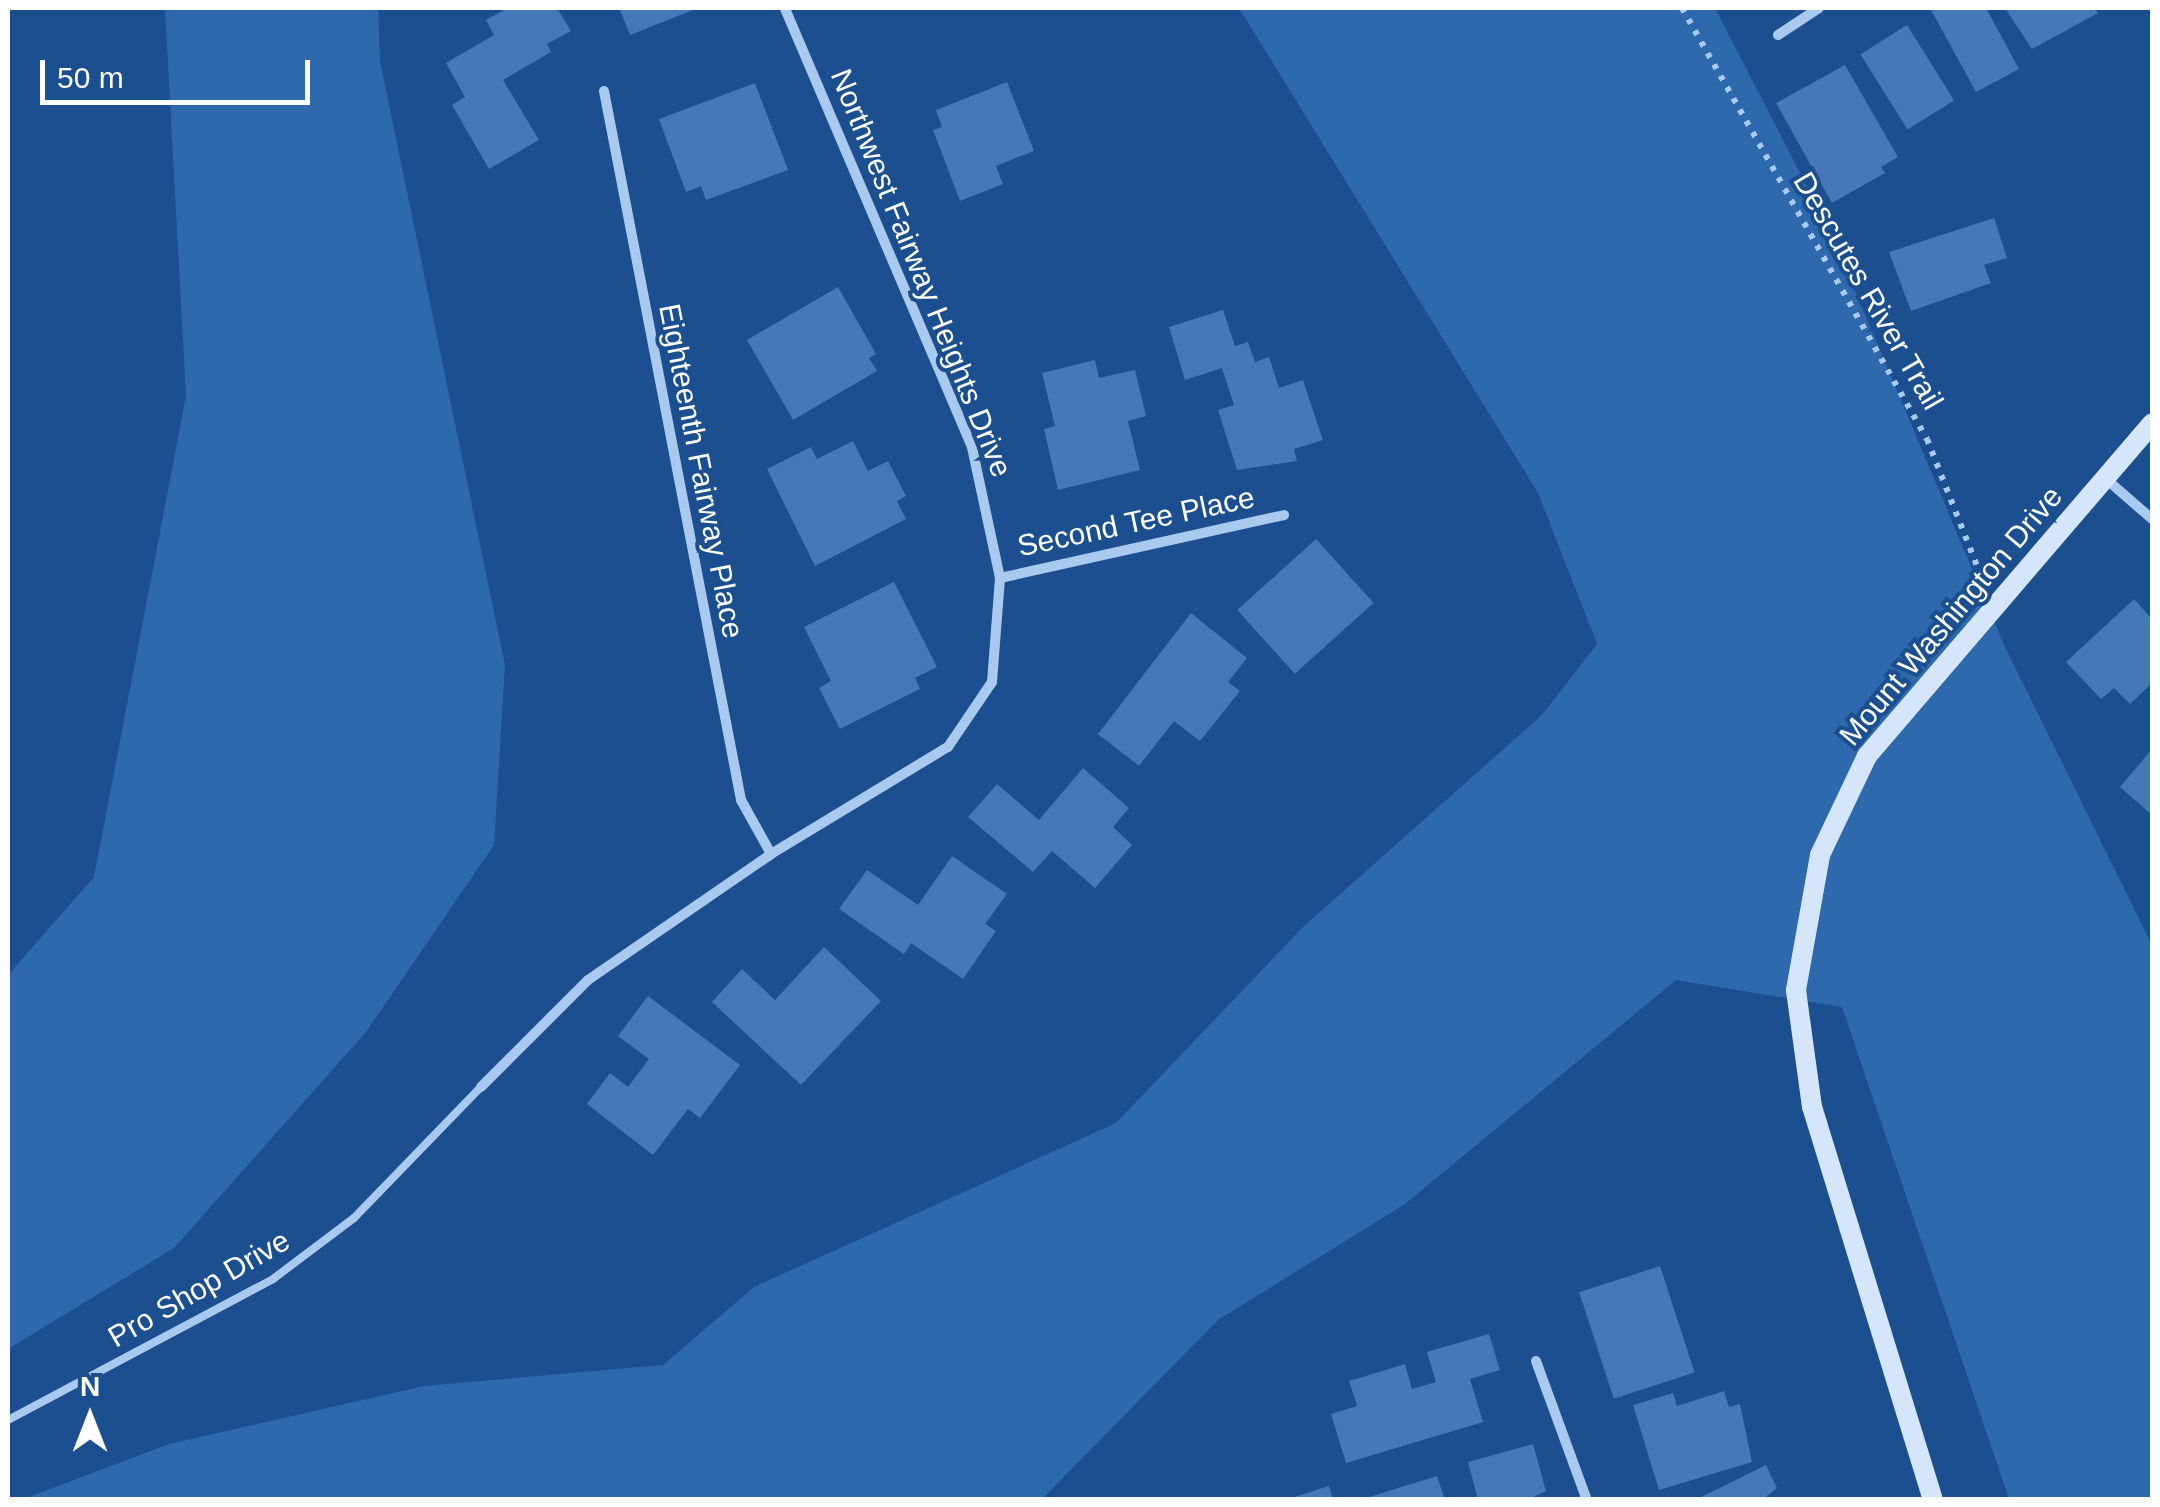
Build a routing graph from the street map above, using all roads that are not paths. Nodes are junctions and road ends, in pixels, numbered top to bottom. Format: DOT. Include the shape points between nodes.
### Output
graph roads {
  1 [pos="785,8"];
  2 [pos="1819,8"];
  3 [pos="1778,35"];
  4 [pos="604,91"];
  5 [pos="2152,424"];
  6 [pos="2106,478"];
  7 [pos="1284,515"];
  8 [pos="2152,520"];
  9 [pos="1000,578"];
  10 [pos="771,854"];
  11 [pos="480,1087"];
  12 [pos="1536,1361"];
  13 [pos="8,1420"];
  14 [pos="1587,1500"];
  15 [pos="1933,1500"];
  1 -- 9 [label="street, Northwest Fairway Heights Drive" via="972,448"];
  2 -- 3 [label="street"];
  4 -- 10 [label="street, Eighteenth Fairway Place" via="741,800"];
  5 -- 6 [label="main road, Mount Washington Drive"];
  6 -- 8 [label="street"];
  6 -- 15 [label="main road, Mount Washington Drive" via="1867,756 1820,856 1796,990 1812,1107"];
  7 -- 9 [label="street, Second Tee Place"];
  9 -- 10 [label="street, Northwest Fairway Heights Drive" via="992,682 973,717 948,747"];
  10 -- 11 [label="street, Northwest Fairway Heights Drive" via="588,980"];
  11 -- 13 [label="lane, Pro Shop Drive" via="354,1218 273,1279"];
  12 -- 14 [label="street"];
}
